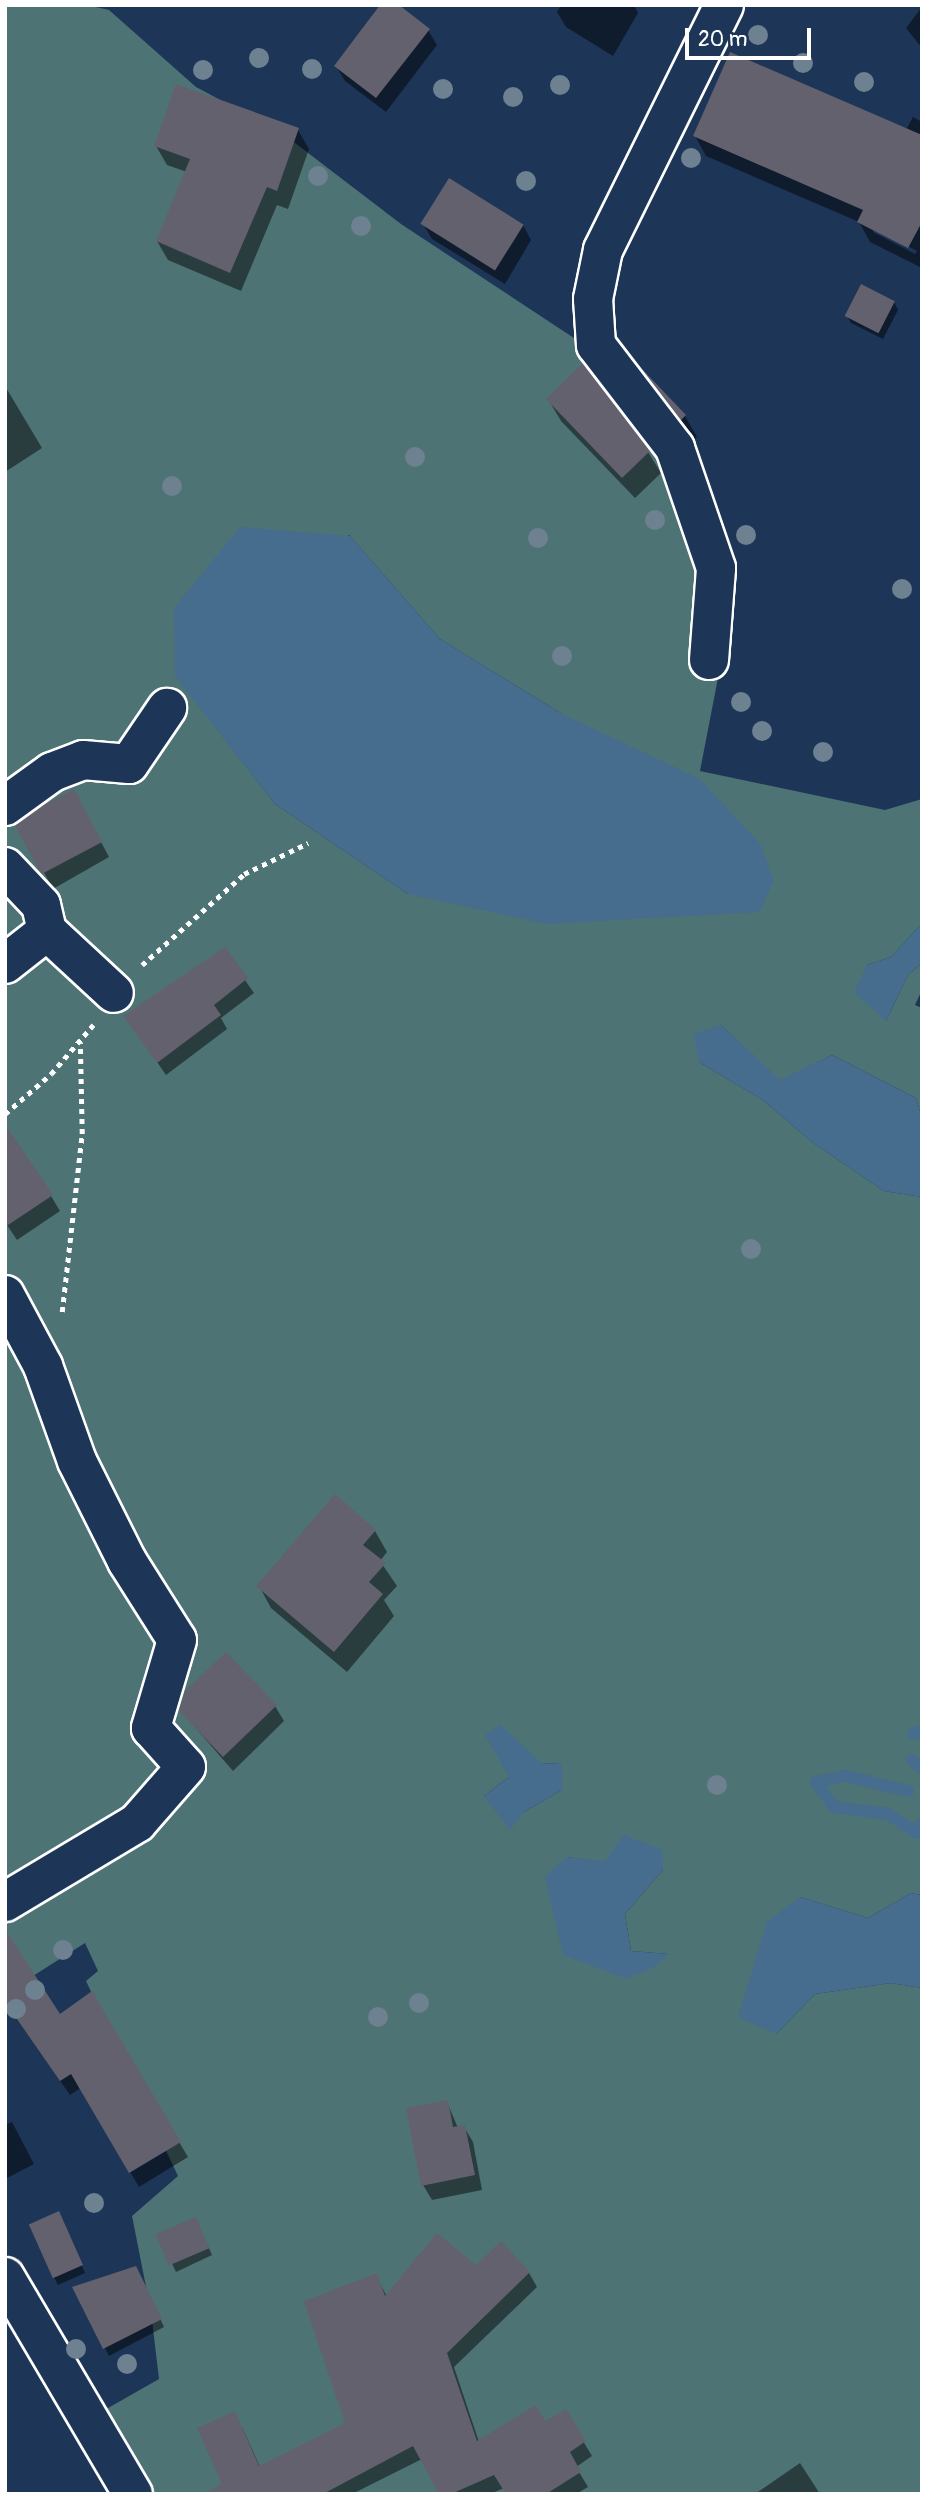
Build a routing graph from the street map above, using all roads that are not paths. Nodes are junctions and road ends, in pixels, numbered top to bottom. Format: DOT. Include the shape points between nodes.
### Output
graph roads {
  1 [pos="724,5"];
  2 [pos="709,660"];
  3 [pos="167,708"];
  4 [pos="5,806"];
  5 [pos="5,867"];
  6 [pos="47,931"];
  7 [pos="5,964"];
  8 [pos="114,993"];
  9 [pos="5,1295"];
  10 [pos="5,1902"];
  11 [pos="5,2277"];
  12 [pos="133,2494"];
  1 -- 2 [label="street" via="603,250 593,299 596,345 675,448 716,568"];
  3 -- 4 [label="street" via="129,764 83,760 52,772"];
  5 -- 6 [label="street" via="41,905"];
  6 -- 7 [label="street"];
  6 -- 8 [label="street"];
  9 -- 10 [label="street" via="43,1366 77,1461 127,1561 177,1640 151,1728 186,1767 137,1823"];
  11 -- 12 [label="street"];
}
